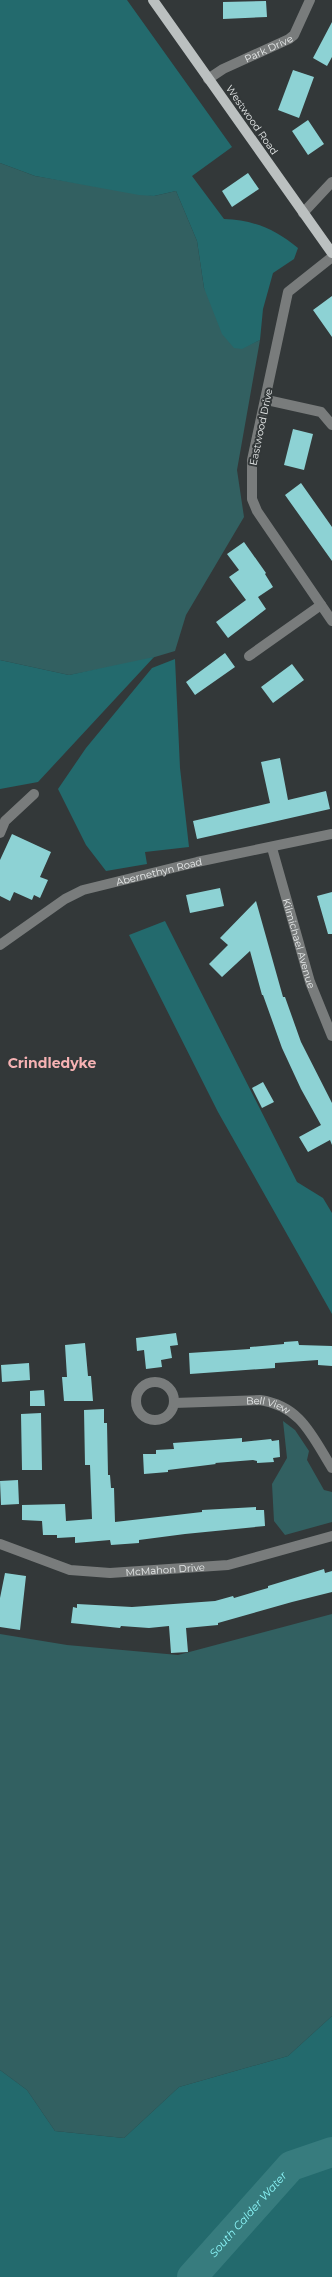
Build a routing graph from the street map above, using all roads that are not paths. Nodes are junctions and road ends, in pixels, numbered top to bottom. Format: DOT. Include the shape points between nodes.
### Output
graph roads {
  1 [pos="152,0"];
  2 [pos="310,0"];
  3 [pos="208,79"];
  4 [pos="332,182"];
  5 [pos="304,212"];
  6 [pos="332,253"];
  7 [pos="332,257"];
  8 [pos="266,400"];
  9 [pos="332,425"];
  10 [pos="321,605"];
  11 [pos="332,621"];
  12 [pos="249,656"];
  13 [pos="34,794"];
  14 [pos="0,833"];
  15 [pos="332,834"];
  16 [pos="272,848"];
  17 [pos="0,943"];
  18 [pos="332,1036"];
  19 [pos="174,1403"];
  20 [pos="332,1468"];
  21 [pos="332,1536"];
  22 [pos="0,1544"];
  1 -- 3 [label="main road, Westwood Road"];
  2 -- 3 [label="street, Park Drive" via="290,39 222,69"];
  3 -- 5 [label="main road, Westwood Road"];
  4 -- 5 [label="street"];
  5 -- 6 [label="main road, Westwood Road"];
  7 -- 8 [label="street, Eastwood Drive" via="288,292"];
  8 -- 9 [label="street" via="321,412"];
  8 -- 10 [label="street, Eastwood Drive" via="252,460 252,499 263,523"];
  10 -- 11 [label="street, Eastwood Drive"];
  10 -- 12 [label="street"];
  13 -- 14 [label="street" via="5,821"];
  15 -- 16 [label="street, Abernethyn Road"];
  16 -- 17 [label="street, Abernethyn Road" via="197,862 83,890 65,899"];
  16 -- 18 [label="street, Kilmichael Avenue" via="310,982"];
  19 -- 20 [label="street, Bell View" via="260,1400 278,1404 293,1412 302,1421"];
  21 -- 22 [label="street, McMahon Drive" via="228,1565 110,1573 70,1570"];
}
